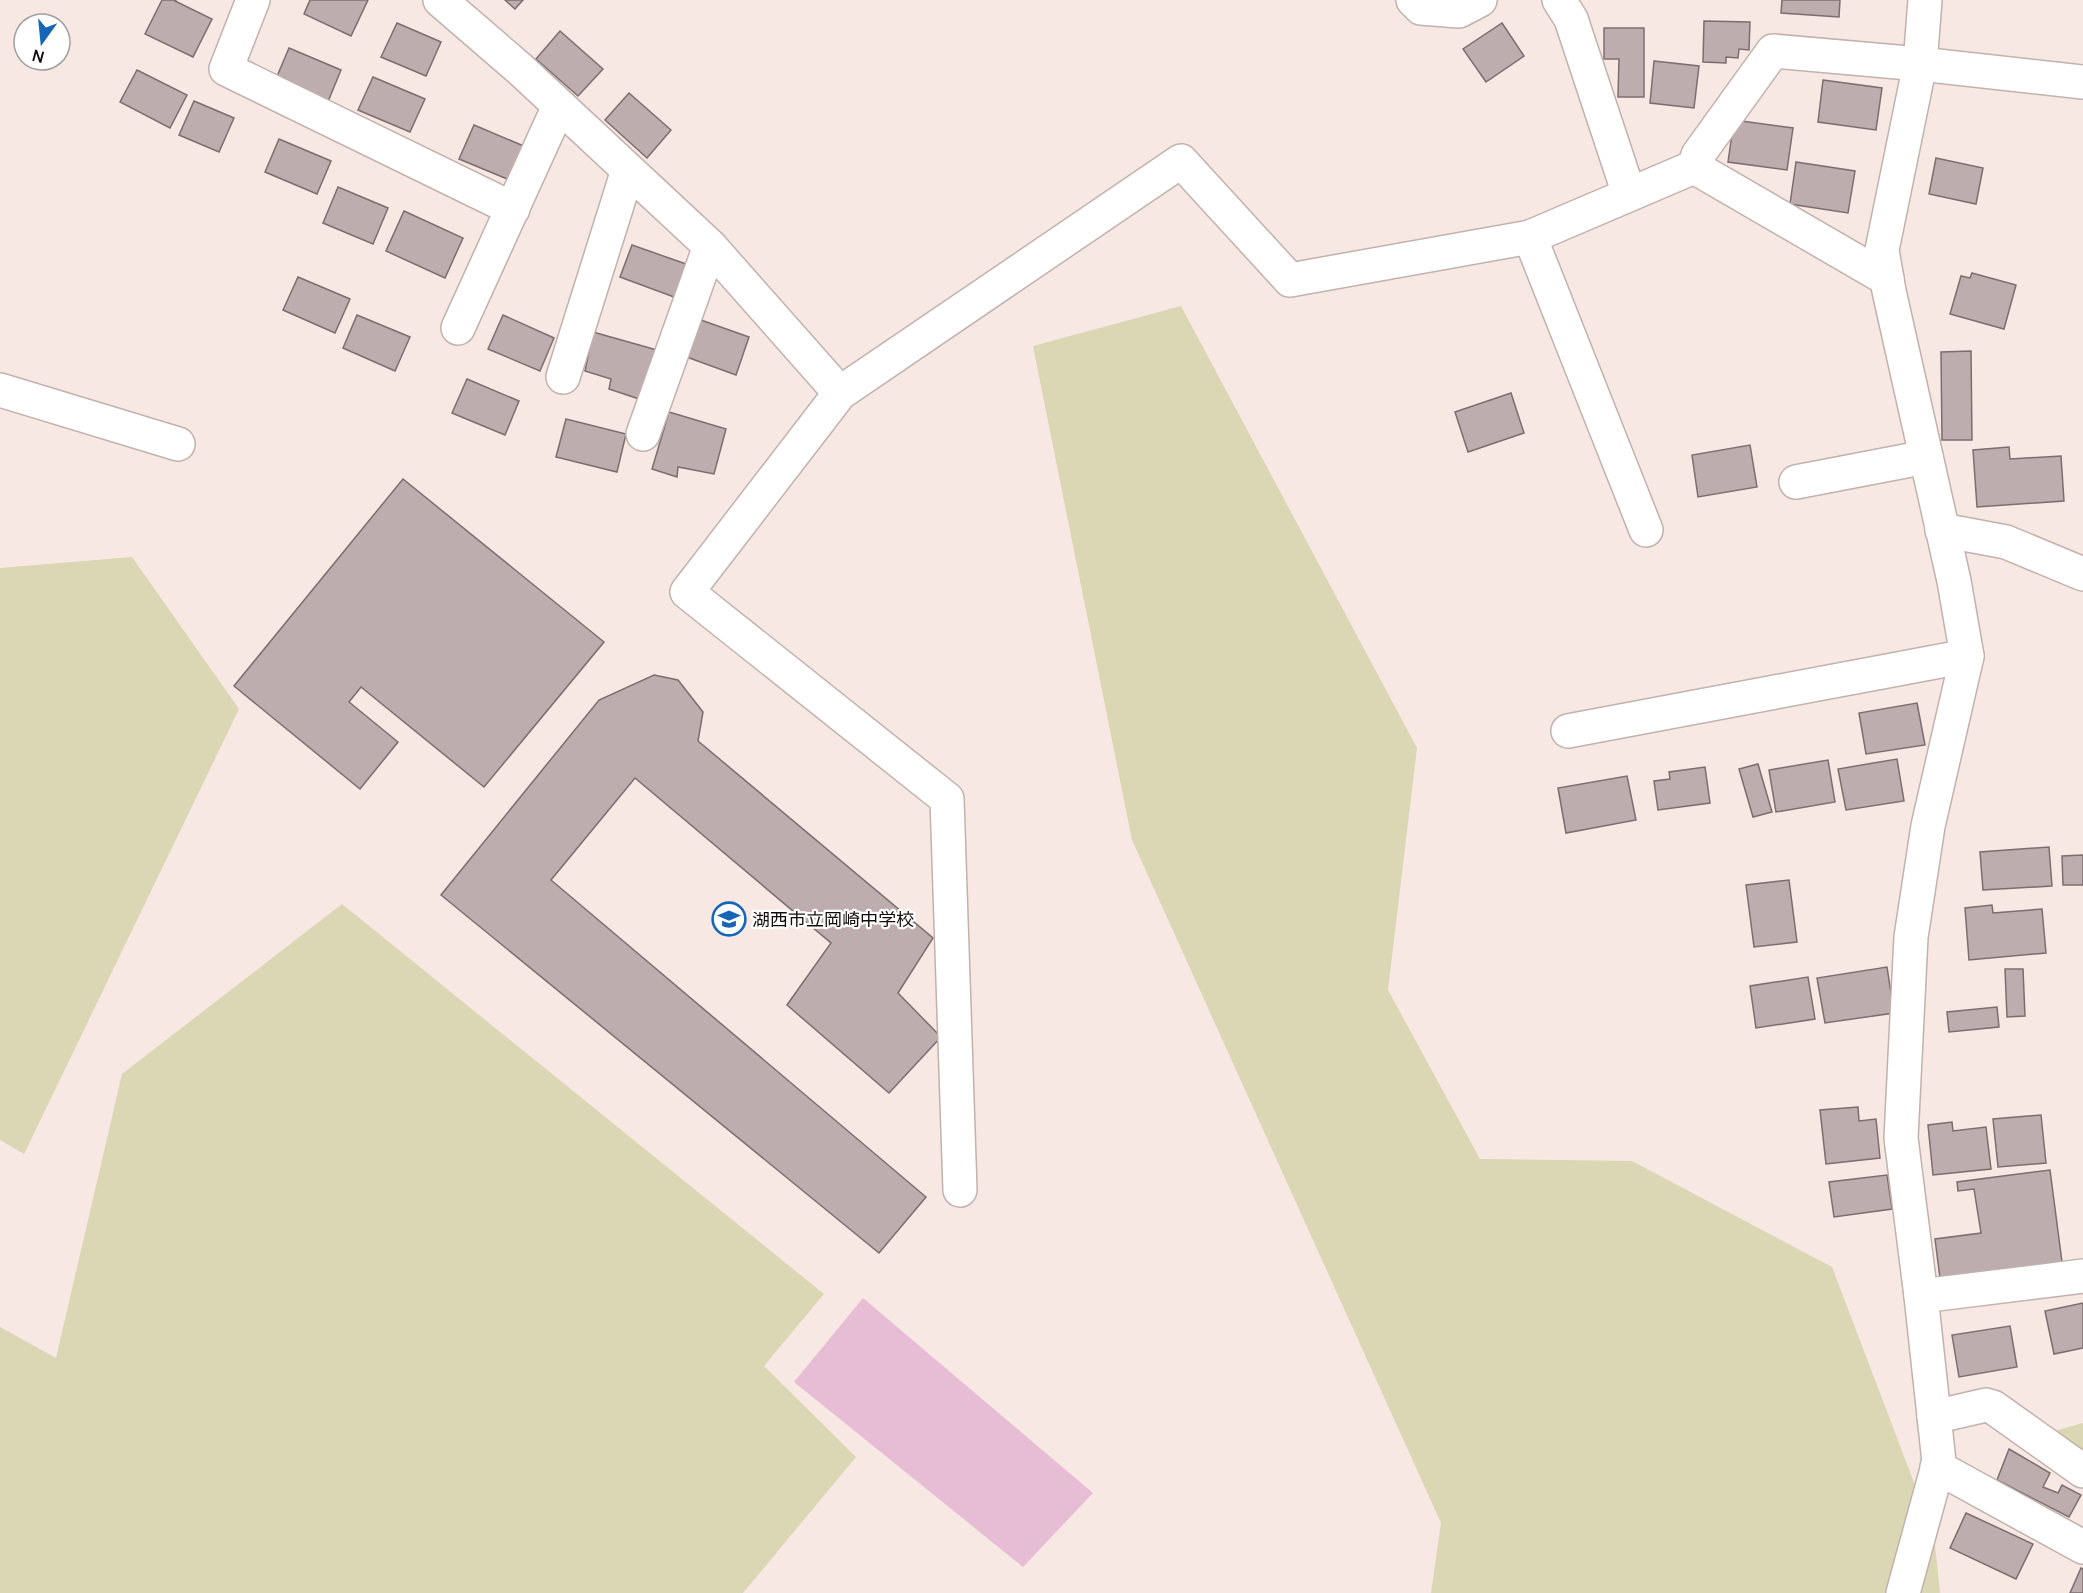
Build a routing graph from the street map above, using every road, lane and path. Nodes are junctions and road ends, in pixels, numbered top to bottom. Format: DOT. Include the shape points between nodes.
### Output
graph roads {
  1 [pos="253,0"];
  2 [pos="440,0"];
  3 [pos="1413,0"];
  4 [pos="1480,0"];
  5 [pos="1559,0"];
  6 [pos="1925,0"];
  7 [pos="1920,64"];
  8 [pos="2083,82"];
  9 [pos="559,106"];
  10 [pos="1694,167"];
  11 [pos="628,170"];
  12 [pos="1629,194"];
  13 [pos="513,209"];
  14 [pos="1530,237"];
  15 [pos="710,246"];
  16 [pos="1887,279"];
  17 [pos="458,328"];
  18 [pos="562,377"];
  19 [pos="0,390"];
  20 [pos="840,393"];
  21 [pos="643,434"];
  22 [pos="178,444"];
  23 [pos="1926,457"];
  24 [pos="1796,482"];
  25 [pos="1646,530"];
  26 [pos="1942,530"];
  27 [pos="2083,574"];
  28 [pos="1966,656"];
  29 [pos="1568,731"];
  30 [pos="960,1190"];
  31 [pos="2083,1276"];
  32 [pos="1921,1296"];
  33 [pos="1934,1417"];
  34 [pos="1937,1467"];
  35 [pos="2083,1471"];
  36 [pos="2083,1547"];
  37 [pos="1902,1593"];
  1 -- 13 [label="street" via="226,69"];
  2 -- 9 [label="street"];
  3 -- 4 [label="street" via="1421,8 1459,11"];
  5 -- 12 [label="street" via="1571,19"];
  6 -- 7 [label="street"];
  7 -- 8 [label="street"];
  7 -- 10 [label="street" via="1773,51 1698,155"];
  7 -- 16 [label="street" via="1882,250"];
  9 -- 11 [label="street"];
  9 -- 13 [label="street"];
  10 -- 12 [label="street"];
  10 -- 16 [label="street"];
  11 -- 15 [label="street"];
  11 -- 18 [label="street"];
  12 -- 14 [label="street"];
  13 -- 17 [label="street"];
  14 -- 20 [label="street" via="1290,280 1181,161"];
  14 -- 25 [label="street"];
  15 -- 20 [label="street"];
  15 -- 21 [label="street"];
  16 -- 23 [label="street"];
  19 -- 22 [label="street"];
  20 -- 30 [label="street" via="687,592 947,799"];
  23 -- 24 [label="street"];
  23 -- 26 [label="street"];
  26 -- 27 [label="street" via="2006,542"];
  26 -- 28 [label="street"];
  28 -- 29 [label="street"];
  28 -- 32 [label="street" via="1928,826 1911,937 1901,1138"];
  31 -- 32 [label="street"];
  32 -- 33 [label="street"];
  33 -- 34 [label="street"];
  33 -- 35 [label="street" via="1986,1405 1993,1407"];
  34 -- 36 [label="street"];
  34 -- 37 [label="street"];
}
